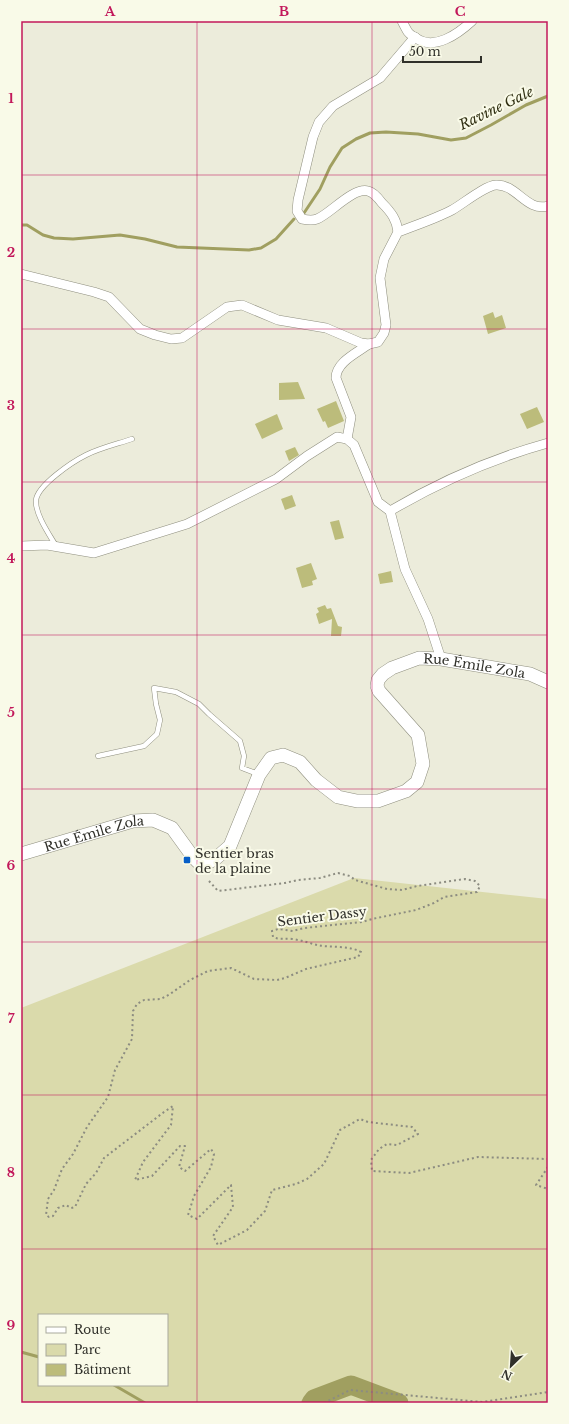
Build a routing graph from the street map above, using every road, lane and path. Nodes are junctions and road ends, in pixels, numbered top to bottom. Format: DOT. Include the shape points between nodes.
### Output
graph roads {
  1 [pos="402,21"];
  2 [pos="472,21"];
  3 [pos="415,37"];
  4 [pos="548,206"];
  5 [pos="398,232"];
  6 [pos="21,274"];
  7 [pos="369,344"];
  8 [pos="132,439"];
  9 [pos="347,439"];
  10 [pos="548,443"];
  11 [pos="390,510"];
  12 [pos="21,546"];
  13 [pos="56,547"];
  14 [pos="441,659"];
  15 [pos="548,682"];
  16 [pos="98,756"];
  17 [pos="259,775"];
  18 [pos="21,854"];
  19 [pos="209,880"];
  20 [pos="548,1159"];
  21 [pos="548,1167"];
  22 [pos="548,1189"];
  23 [pos="548,1392"];
  24 [pos="324,1403"];
  1 -- 3 [label="street" via="409,34"];
  2 -- 3 [label="street" via="465,28 433,44 421,42"];
  3 -- 5 [label="street" via="380,78 333,106 320,122 313,137 297,211 302,219 317,220 346,199 361,191 369,191 394,217"];
  4 -- 5 [label="street" via="536,207 515,192 495,185 452,210"];
  5 -- 7 [label="street" via="384,259 380,278 386,325 384,333 378,342"];
  6 -- 7 [label="street" via="109,297 140,329 171,339 182,338 227,307 242,305 278,320 326,328"];
  7 -- 9 [label="street" via="340,365 336,374 351,417"];
  8 -- 13 [label="lane" via="86,455 62,470 41,489 36,500 39,516"];
  9 -- 11 [label="street" via="354,445 378,502"];
  9 -- 13 [label="street" via="338,436 276,479 187,524 94,553"];
  10 -- 11 [label="street" via="465,473"];
  11 -- 14 [label="street" via="405,569 428,619"];
  12 -- 13 [label="street"];
  14 -- 15 [label="main road, Rue Émile Zola" via="530,674"];
  14 -- 17 [label="main road, Rue Émile Zola" via="419,658 392,668 378,680 379,691 418,735 424,764 417,782 406,791 378,801 357,801 338,797 316,780 300,762 283,755 271,758"];
  16 -- 17 [label="lane" via="144,746 157,734 160,720 154,688 176,692 200,704 240,741 244,756 242,768"];
  17 -- 18 [label="main road, Rue Émile Zola" via="230,846 205,864 193,857 172,828 153,820 133,821"];
  19 -- 20 [label="path, Sentier Dassy" via="218,891 320,878 338,873 387,889 402,890 465,879 480,886 477,892 444,897 403,914 350,924 272,931 277,939 293,939 354,949 361,952 358,956 306,969 277,980 254,979 231,968 208,971 161,999 144,1000 137,1004 133,1011 132,1039 115,1070 108,1097 62,1169 48,1199 46,1215 53,1216 58,1208 75,1207 86,1184 104,1158 173,1106 171,1125 143,1162 135,1180 152,1176 180,1146 185,1146 179,1167 185,1171 211,1149 214,1154 211,1167 194,1196 188,1215 197,1219 231,1185 233,1207 213,1236 218,1245 247,1230 265,1211 272,1190 307,1179 324,1164 340,1130 360,1119 412,1127 418,1134 397,1145 387,1144 379,1149 371,1160 372,1171 409,1173 478,1157"];
  21 -- 22 [label="path" via="536,1185"];
  23 -- 24 [label="path" via="482,1402 350,1390"];
}
